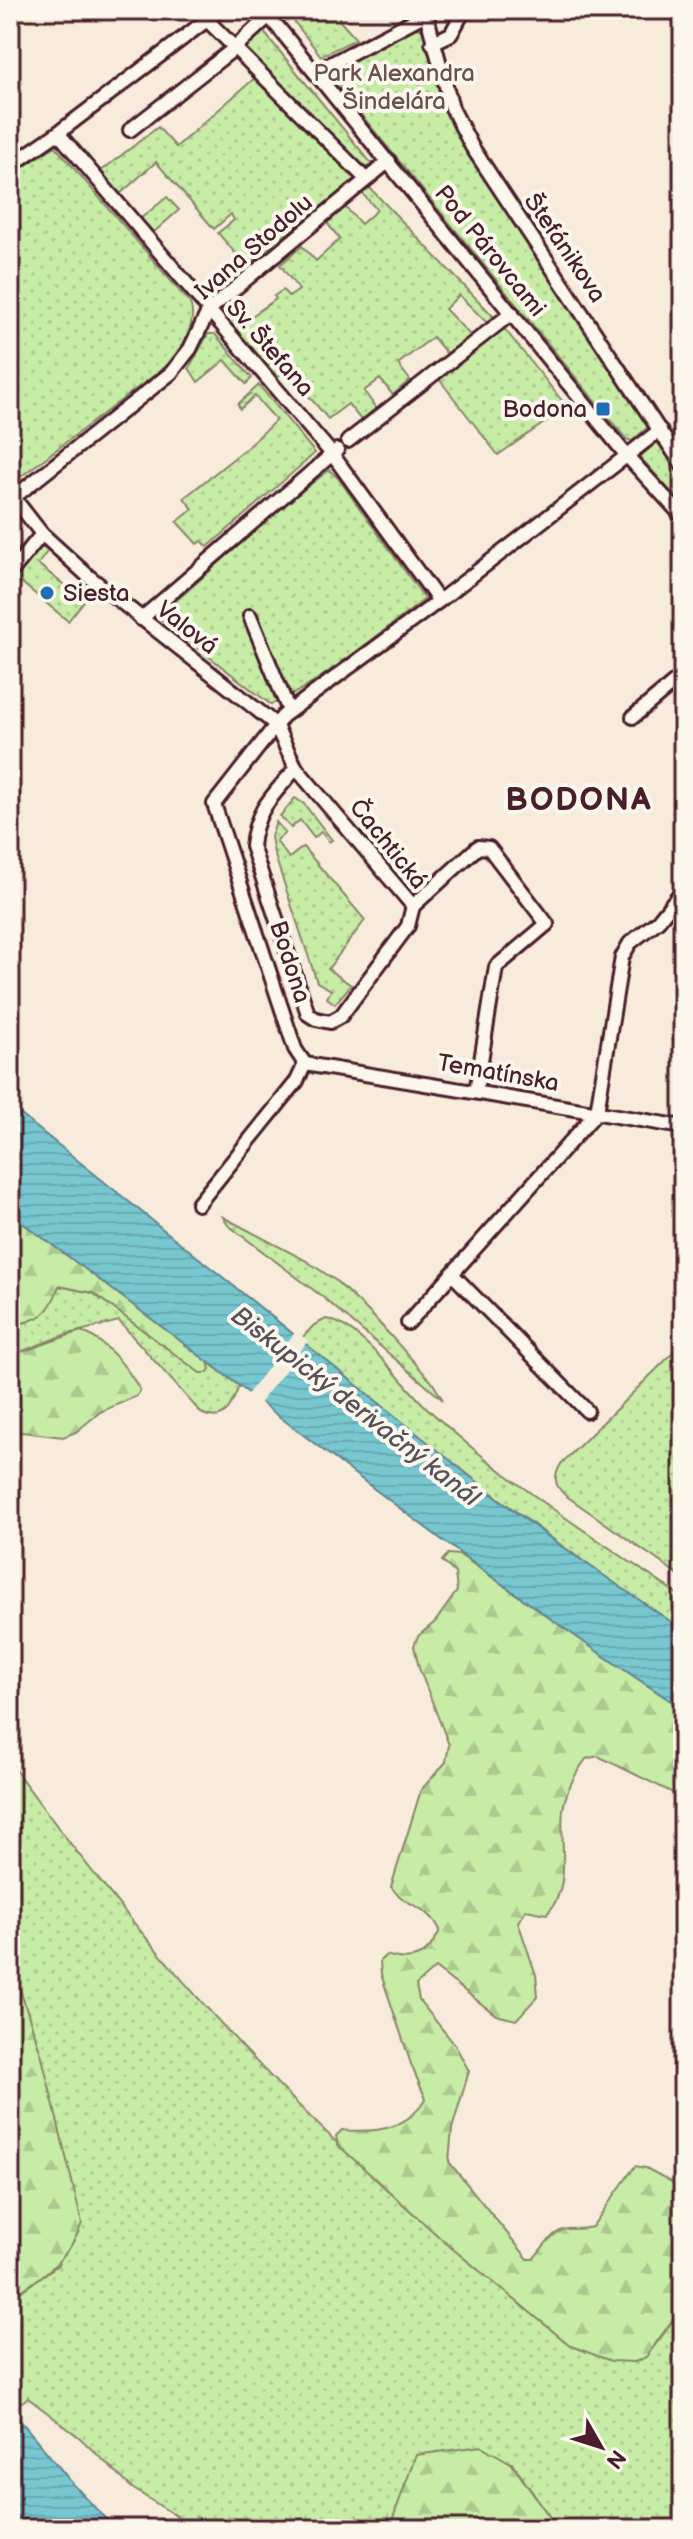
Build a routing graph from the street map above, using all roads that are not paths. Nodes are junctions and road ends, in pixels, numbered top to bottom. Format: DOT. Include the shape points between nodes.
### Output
graph roads {
  1 [pos="220,10"];
  2 [pos="464,10"];
  3 [pos="426,12"];
  4 [pos="267,13"];
  5 [pos="204,15"];
  6 [pos="432,43"];
  7 [pos="235,48"];
  8 [pos="315,72"];
  9 [pos="130,130"];
  10 [pos="58,133"];
  11 [pos="389,161"];
  12 [pos="10,166"];
  13 [pos="366,179"];
  14 [pos="209,310"];
  15 [pos="512,313"];
  16 [pos="660,430"];
  17 [pos="348,441"];
  18 [pos="334,452"];
  19 [pos="627,456"];
  20 [pos="683,466"];
  21 [pos="12,496"];
  22 [pos="683,517"];
  23 [pos="42,534"];
  24 [pos="10,573"];
  25 [pos="439,601"];
  26 [pos="250,616"];
  27 [pos="141,619"];
  28 [pos="683,675"];
  29 [pos="289,711"];
  30 [pos="633,717"];
  31 [pos="275,724"];
  32 [pos="296,768"];
  33 [pos="683,890"];
  34 [pos="413,906"];
  35 [pos="282,940"];
  36 [pos="262,948"];
  37 [pos="305,1064"];
  38 [pos="476,1092"];
  39 [pos="597,1112"];
  40 [pos="683,1127"];
  41 [pos="198,1204"];
  42 [pos="452,1274"];
  43 [pos="408,1323"];
  44 [pos="587,1411"];
  1 -- 5 [label="street"];
  2 -- 6 [label="street" via="451,34"];
  3 -- 6 [label="street, Štefánikova"];
  3 -- 8 [label="street"];
  4 -- 7 [label="street"];
  4 -- 8 [label="street, Pod Párovcami"];
  5 -- 7 [label="street"];
  5 -- 10 [label="street"];
  6 -- 16 [label="street, Štefánikova" via="452,108 472,147"];
  7 -- 9 [label="street"];
  7 -- 13 [label="street"];
  8 -- 11 [label="street, Pod Párovcami"];
  10 -- 12 [label="street"];
  10 -- 14 [label="street, Sv. Štefana"];
  11 -- 13 [label="street, Ivana Stodolu"];
  11 -- 15 [label="street, Pod Párovcami"];
  13 -- 14 [label="street, Ivana Stodolu"];
  14 -- 18 [label="street, Sv. Štefana"];
  14 -- 21 [label="street, Ivana Stodolu" via="171,373"];
  15 -- 17 [label="street"];
  15 -- 19 [label="street, Pod Párovcami"];
  16 -- 19 [label="street, Bodona"];
  16 -- 20 [label="street, Štefánikova"];
  18 -- 25 [label="street, Sv. Štefana"];
  18 -- 27 [label="street"];
  19 -- 22 [label="street, Pod Párovcami"];
  19 -- 25 [label="street, Bodona"];
  21 -- 23 [label="street, Valová"];
  23 -- 24 [label="street"];
  23 -- 27 [label="street, Valová"];
  25 -- 29 [label="street, Bodona"];
  26 -- 29 [label="street"];
  27 -- 31 [label="street, Valová"];
  28 -- 30 [label="street"];
  29 -- 31 [label="street, Bodona"];
  31 -- 32 [label="street, Čachtická"];
  31 -- 36 [label="street, Bodona" via="214,804"];
  32 -- 34 [label="street, Čachtická"];
  32 -- 35 [label="street, Čachtická" via="260,811 252,846"];
  33 -- 39 [label="street" via="622,957"];
  34 -- 35 [label="street, Čachtická" via="408,926 341,1016 330,1022 308,1014"];
  34 -- 38 [label="street" via="478,847 489,848 547,924 496,967"];
  35 -- 36 [label="street"];
  36 -- 37 [label="street, Bodona" via="295,1049"];
  37 -- 38 [label="street, Tematínska"];
  37 -- 41 [label="street"];
  38 -- 39 [label="street, Tematínska"];
  39 -- 40 [label="street, Tematínska"];
  39 -- 42 [label="street"];
  42 -- 43 [label="street"];
  42 -- 44 [label="street"];
}
